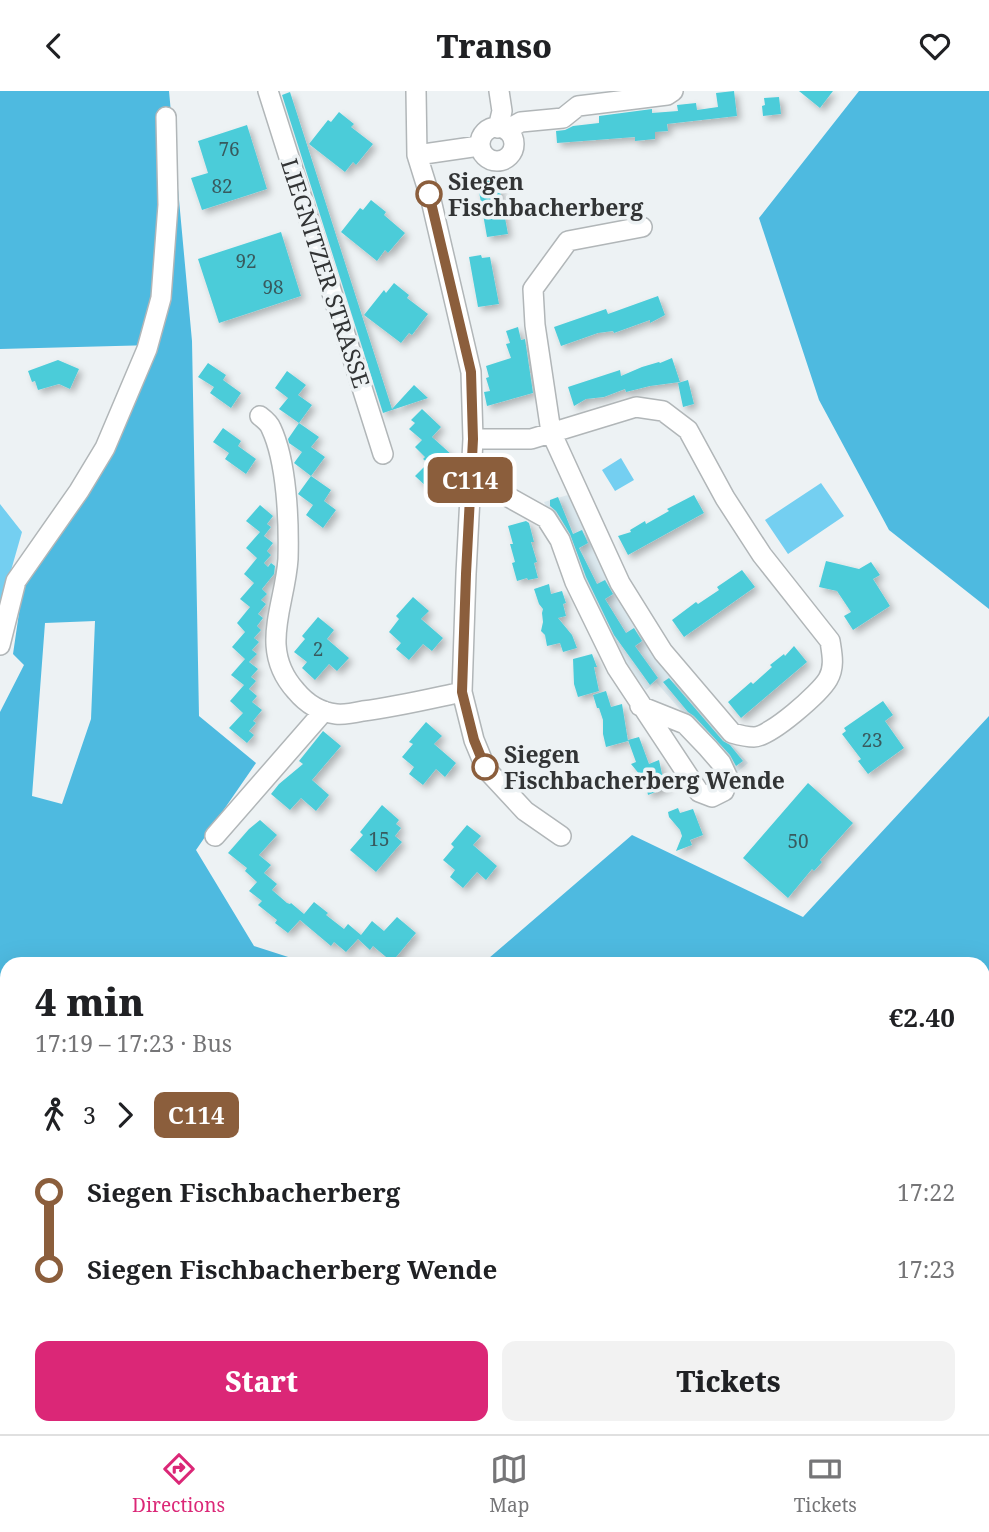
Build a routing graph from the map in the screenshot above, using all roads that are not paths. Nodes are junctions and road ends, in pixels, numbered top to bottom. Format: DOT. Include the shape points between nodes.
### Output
graph roads {
  1 [pos="268,91"];
  2 [pos="416,91"];
  3 [pos="499,91"];
  4 [pos="669,92"];
  5 [pos="576,98"];
  6 [pos="166,117"];
  7 [pos="502,129"];
  8 [pos="479,146"];
  9 [pos="417,155"];
  10 [pos="642,227"];
  11 [pos="261,416"];
  12 [pos="551,432"];
  13 [pos="473,439"];
  14 [pos="383,454"];
  15 [pos="470,485"];
  16 [pos="0,645"];
  17 [pos="462,692"];
  18 [pos="640,706"];
  19 [pos="324,711"];
  20 [pos="215,836"];
  21 [pos="561,837"];
  1 -- 14 [label="street, LIEGNITZER STRASSE"];
  2 -- 9 [label="street"];
  3 -- 7 [label="street"];
  4 -- 5 [label="street"];
  5 -- 7 [label="street" via="564,118 521,122"];
  6 -- 16 [label="street" via="168,205 161,299 147,349 105,448 16,581"];
  7 -- 8 [label="street" via="490,128"];
  7 -- 8 [label="street" via="514,142 511,154 502,161 489,160"];
  8 -- 9 [label="street"];
  9 -- 13 [label="street" via="471,372"];
  10 -- 12 [label="street" via="568,241 533,289 534,325"];
  11 -- 19 [label="street" via="270,426 281,458 286,498 288,560 275,635 277,660 304,701"];
  12 -- 12 [label="street" via="620,583 663,652 732,733 756,738 781,724 819,691 829,678 830,641 762,555 688,430 663,411 636,407"];
  12 -- 13 [label="street" via="531,439"];
  13 -- 15 [label="street"];
  15 -- 17 [label="street"];
  15 -- 18 [label="street" via="494,489 546,518 617,668"];
  17 -- 19 [label="street" via="339,715"];
  17 -- 21 [label="street" via="486,769 525,811"];
  18 -- 18 [label="street" via="699,792 712,797 724,792 727,778 722,763 685,724"];
  19 -- 20 [label="street"];
}
